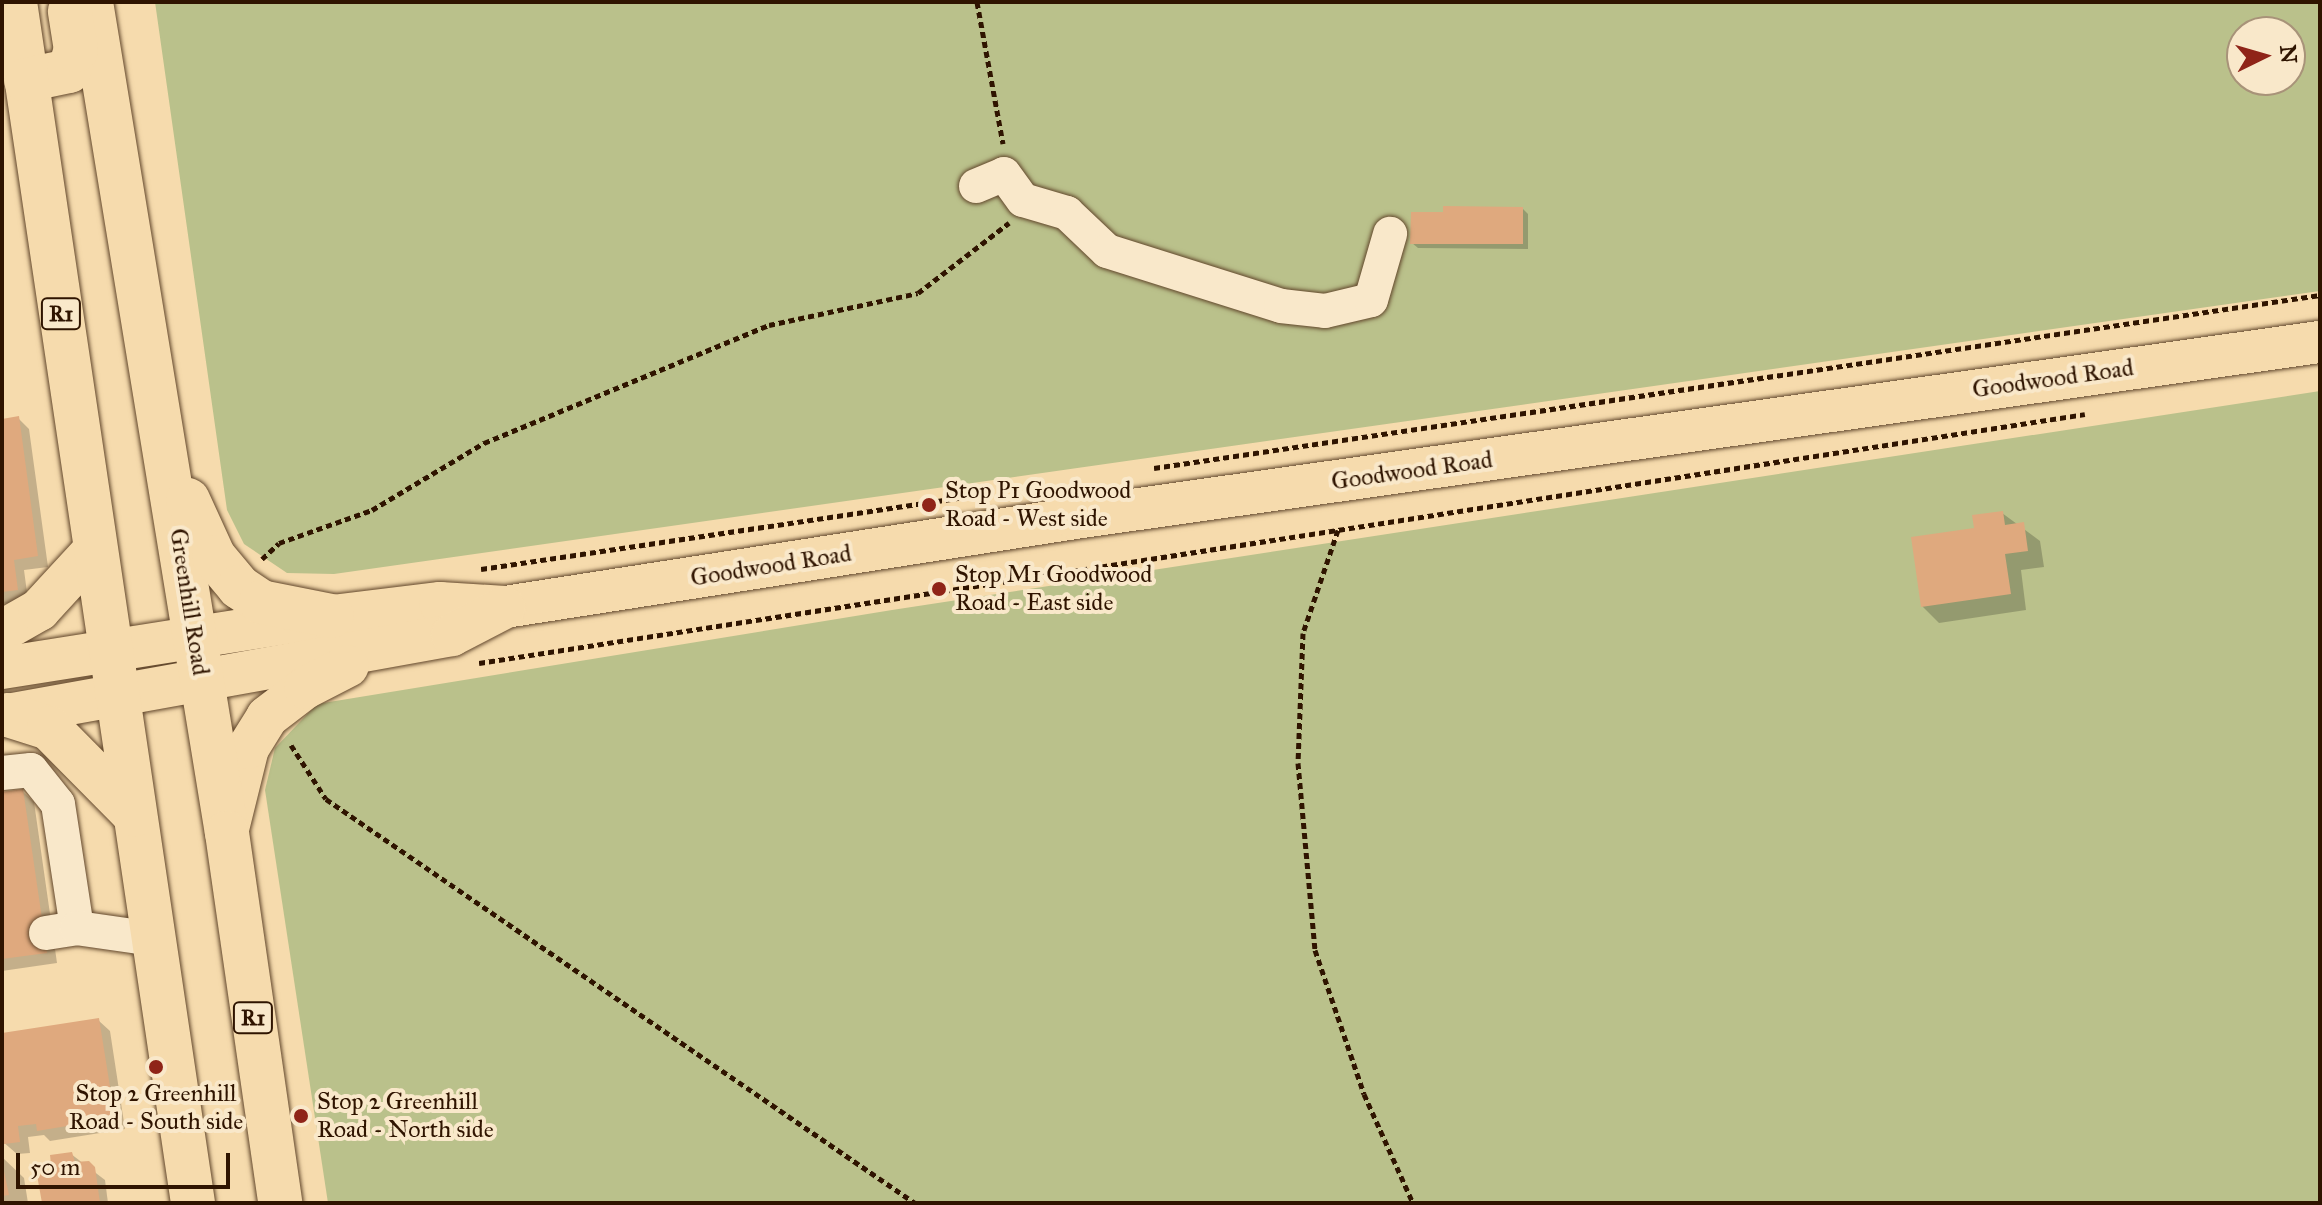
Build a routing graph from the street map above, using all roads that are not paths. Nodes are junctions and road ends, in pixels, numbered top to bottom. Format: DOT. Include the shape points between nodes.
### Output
graph roads {
  1 [pos="15,2"];
  2 [pos="69,2"];
  3 [pos="91,2"];
  4 [pos="26,80"];
  5 [pos="976,186"];
  6 [pos="1390,234"];
  7 [pos="2320,342"];
  8 [pos="162,434"];
  9 [pos="95,549"];
  10 [pos="505,607"];
  11 [pos="332,616"];
  12 [pos="2,631"];
  13 [pos="196,638"];
  14 [pos="382,649"];
  15 [pos="111,651"];
  16 [pos="2,668"];
  17 [pos="202,681"];
  18 [pos="117,696"];
  19 [pos="5,716"];
  20 [pos="2,773"];
  21 [pos="135,815"];
  22 [pos="227,833"];
  23 [pos="153,939"];
  24 [pos="193,1203"];
  25 [pos="280,1203"];
  1 -- 4 [label="highway, R1"];
  2 -- 4 [label="highway" via="76,50 69,71"];
  3 -- 8 [label="highway, Greenhill Road / R1"];
  4 -- 9 [label="highway, R1"];
  5 -- 6 [label="lane" via="1004,174 1023,200 1067,213 1107,251 1281,306 1325,311 1371,300"];
  7 -- 10 [label="main road, Goodwood Road" via="1075,518"];
  8 -- 11 [label="highway" via="214,557 239,587 261,602"];
  8 -- 13 [label="highway, Greenhill Road / R1"];
  9 -- 12 [label="main road" via="39,610"];
  9 -- 15 [label="highway, R1"];
  10 -- 11 [label="main road, Goodwood Road" via="440,603"];
  10 -- 14 [label="main road, Goodwood Road" via="452,635"];
  11 -- 13 [label="main road, Goodwood Road"];
  13 -- 15 [label="main road, Goodwood Road"];
  13 -- 17 [label="highway, Greenhill Road / R1"];
  14 -- 17 [label="main road, Goodwood Road"];
  14 -- 22 [label="main road" via="305,688 267,717 248,748"];
  15 -- 16 [label="main road, Goodwood Road"];
  15 -- 18 [label="highway, R1"];
  17 -- 18 [label="main road, Goodwood Road"];
  17 -- 22 [label="highway, Greenhill Road / R1"];
  18 -- 19 [label="main road, Goodwood Road"];
  18 -- 21 [label="highway, R1"];
  19 -- 21 [label="highway" via="49,728"];
  20 -- 23 [label="lane" via="31,770 58,804 62,930"];
  21 -- 23 [label="highway, R1"];
  22 -- 25 [label="highway, Greenhill Road / R1"];
  23 -- 24 [label="highway, R1"];
}
